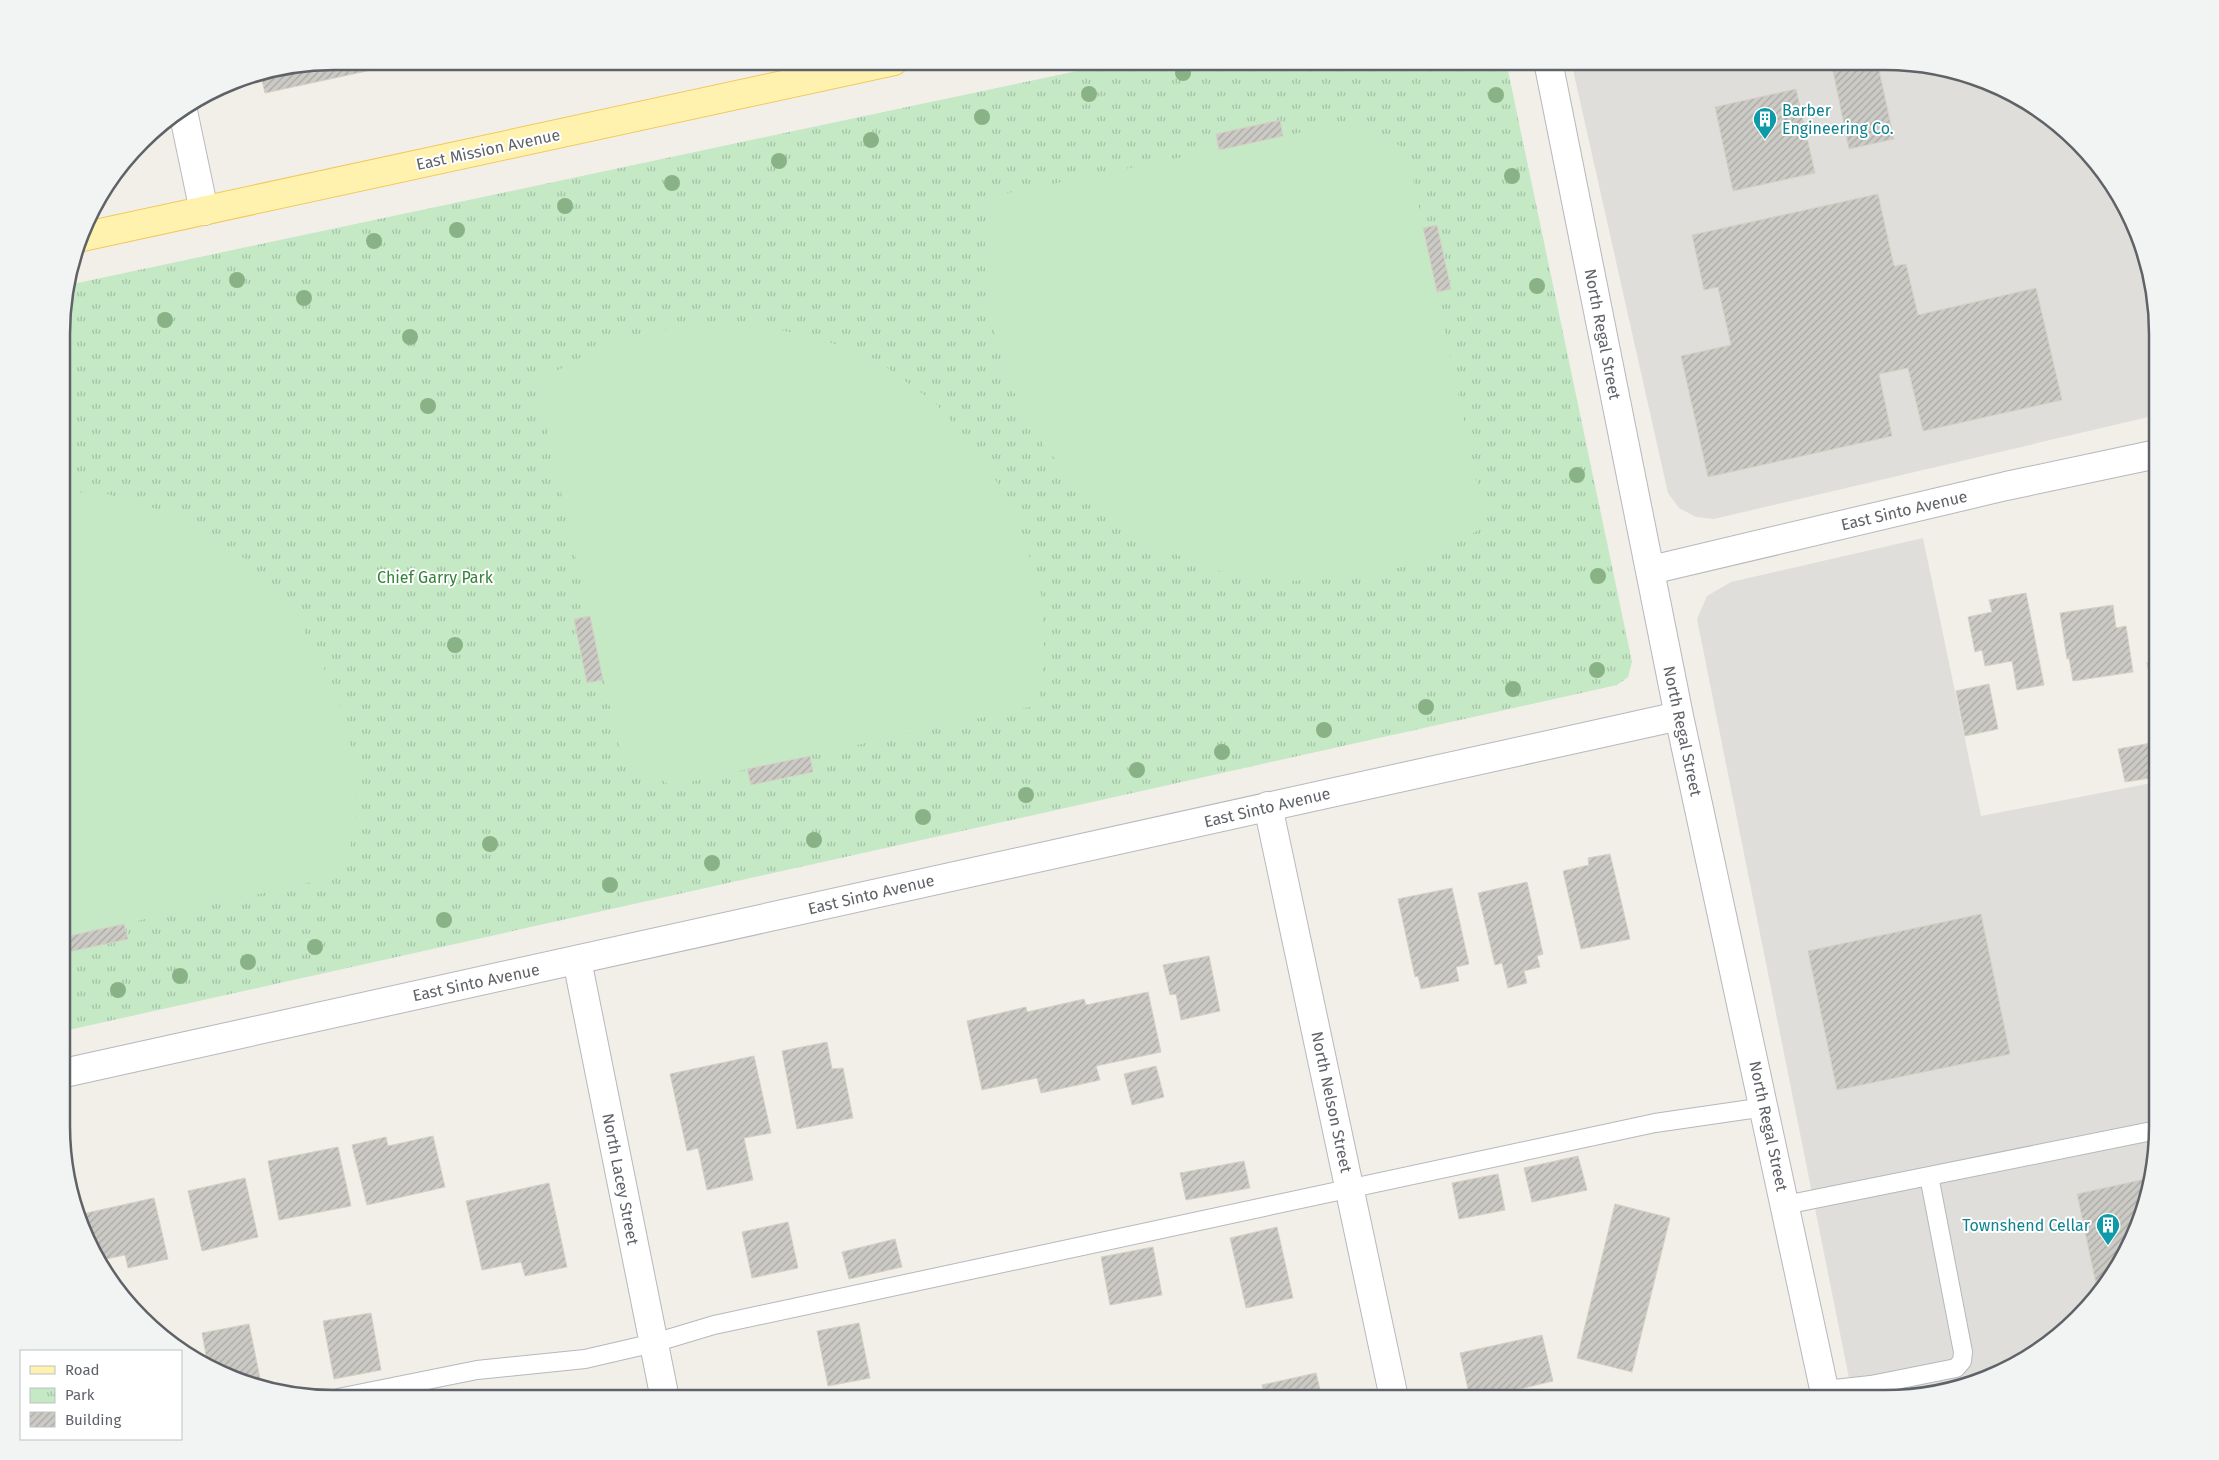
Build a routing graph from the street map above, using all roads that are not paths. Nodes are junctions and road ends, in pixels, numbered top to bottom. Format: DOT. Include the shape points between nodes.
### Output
graph roads {
  1 [pos="828,70"];
  2 [pos="1550,70"];
  3 [pos="184,116"];
  4 [pos="204,211"];
  5 [pos="89,235"];
  6 [pos="2149,456"];
  7 [pos="1651,570"];
  8 [pos="1679,716"];
  9 [pos="1268,806"];
  10 [pos="577,960"];
  11 [pos="70,1072"];
  12 [pos="1765,1107"];
  13 [pos="2149,1132"];
  14 [pos="1928,1176"];
  15 [pos="1350,1188"];
  16 [pos="1786,1205"];
  17 [pos="654,1343"];
  18 [pos="378,1390"];
  19 [pos="663,1390"];
  20 [pos="1392,1390"];
  21 [pos="1825,1390"];
  22 [pos="1846,1390"];
  1 -- 4 [label="main road, East Mission Avenue"];
  2 -- 7 [label="street, North Regal Street"];
  3 -- 4 [label="street"];
  4 -- 5 [label="main road, East Mission Avenue"];
  6 -- 7 [label="street, East Sinto Avenue"];
  7 -- 8 [label="street, North Regal Street"];
  8 -- 9 [label="street, East Sinto Avenue"];
  8 -- 12 [label="street, North Regal Street"];
  9 -- 10 [label="street, East Sinto Avenue"];
  9 -- 15 [label="street, North Nelson Street"];
  10 -- 11 [label="street, East Sinto Avenue"];
  10 -- 17 [label="street, North Lacey Street"];
  12 -- 15 [label="lane" via="1656,1123"];
  12 -- 16 [label="street, North Regal Street"];
  13 -- 14 [label="lane"];
  14 -- 16 [label="lane"];
  14 -- 22 [label="lane" via="1963,1352 1962,1361 1956,1368"];
  15 -- 17 [label="lane" via="714,1325"];
  15 -- 20 [label="street, North Nelson Street"];
  16 -- 21 [label="street, North Regal Street"];
  17 -- 18 [label="lane" via="585,1359 477,1370"];
  17 -- 19 [label="street, North Lacey Street"];
}
